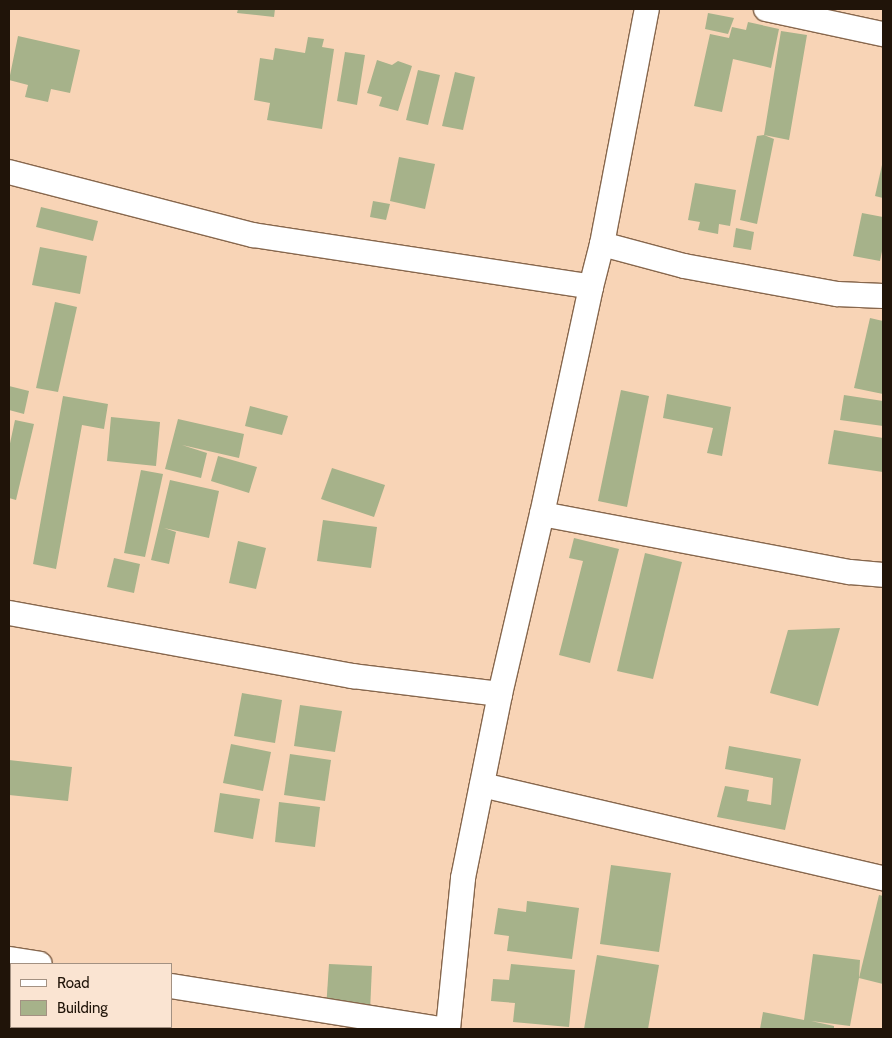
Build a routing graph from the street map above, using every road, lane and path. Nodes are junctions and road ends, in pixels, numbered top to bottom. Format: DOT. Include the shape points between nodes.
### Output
graph roads {
  1 [pos="648,9"];
  2 [pos="766,9"];
  3 [pos="883,34"];
  4 [pos="9,172"];
  5 [pos="602,244"];
  6 [pos="590,287"];
  7 [pos="883,296"];
  8 [pos="542,514"];
  9 [pos="883,575"];
  10 [pos="9,613"];
  11 [pos="500,694"];
  12 [pos="482,785"];
  13 [pos="883,878"];
  14 [pos="9,959"];
  15 [pos="34,963"];
  16 [pos="172,986"];
  17 [pos="440,1029"];
  18 [pos="448,1029"];
  1 -- 5 [label="street"];
  2 -- 3 [label="street"];
  4 -- 6 [label="street" via="253,235"];
  5 -- 6 [label="street"];
  5 -- 7 [label="street" via="684,266 837,294"];
  6 -- 8 [label="street"];
  8 -- 9 [label="street" via="850,572"];
  8 -- 11 [label="street"];
  10 -- 11 [label="street" via="354,676"];
  11 -- 12 [label="street"];
  12 -- 13 [label="street"];
  12 -- 18 [label="street" via="463,878"];
  14 -- 15 [label="street"];
  16 -- 17 [label="street"];
}
